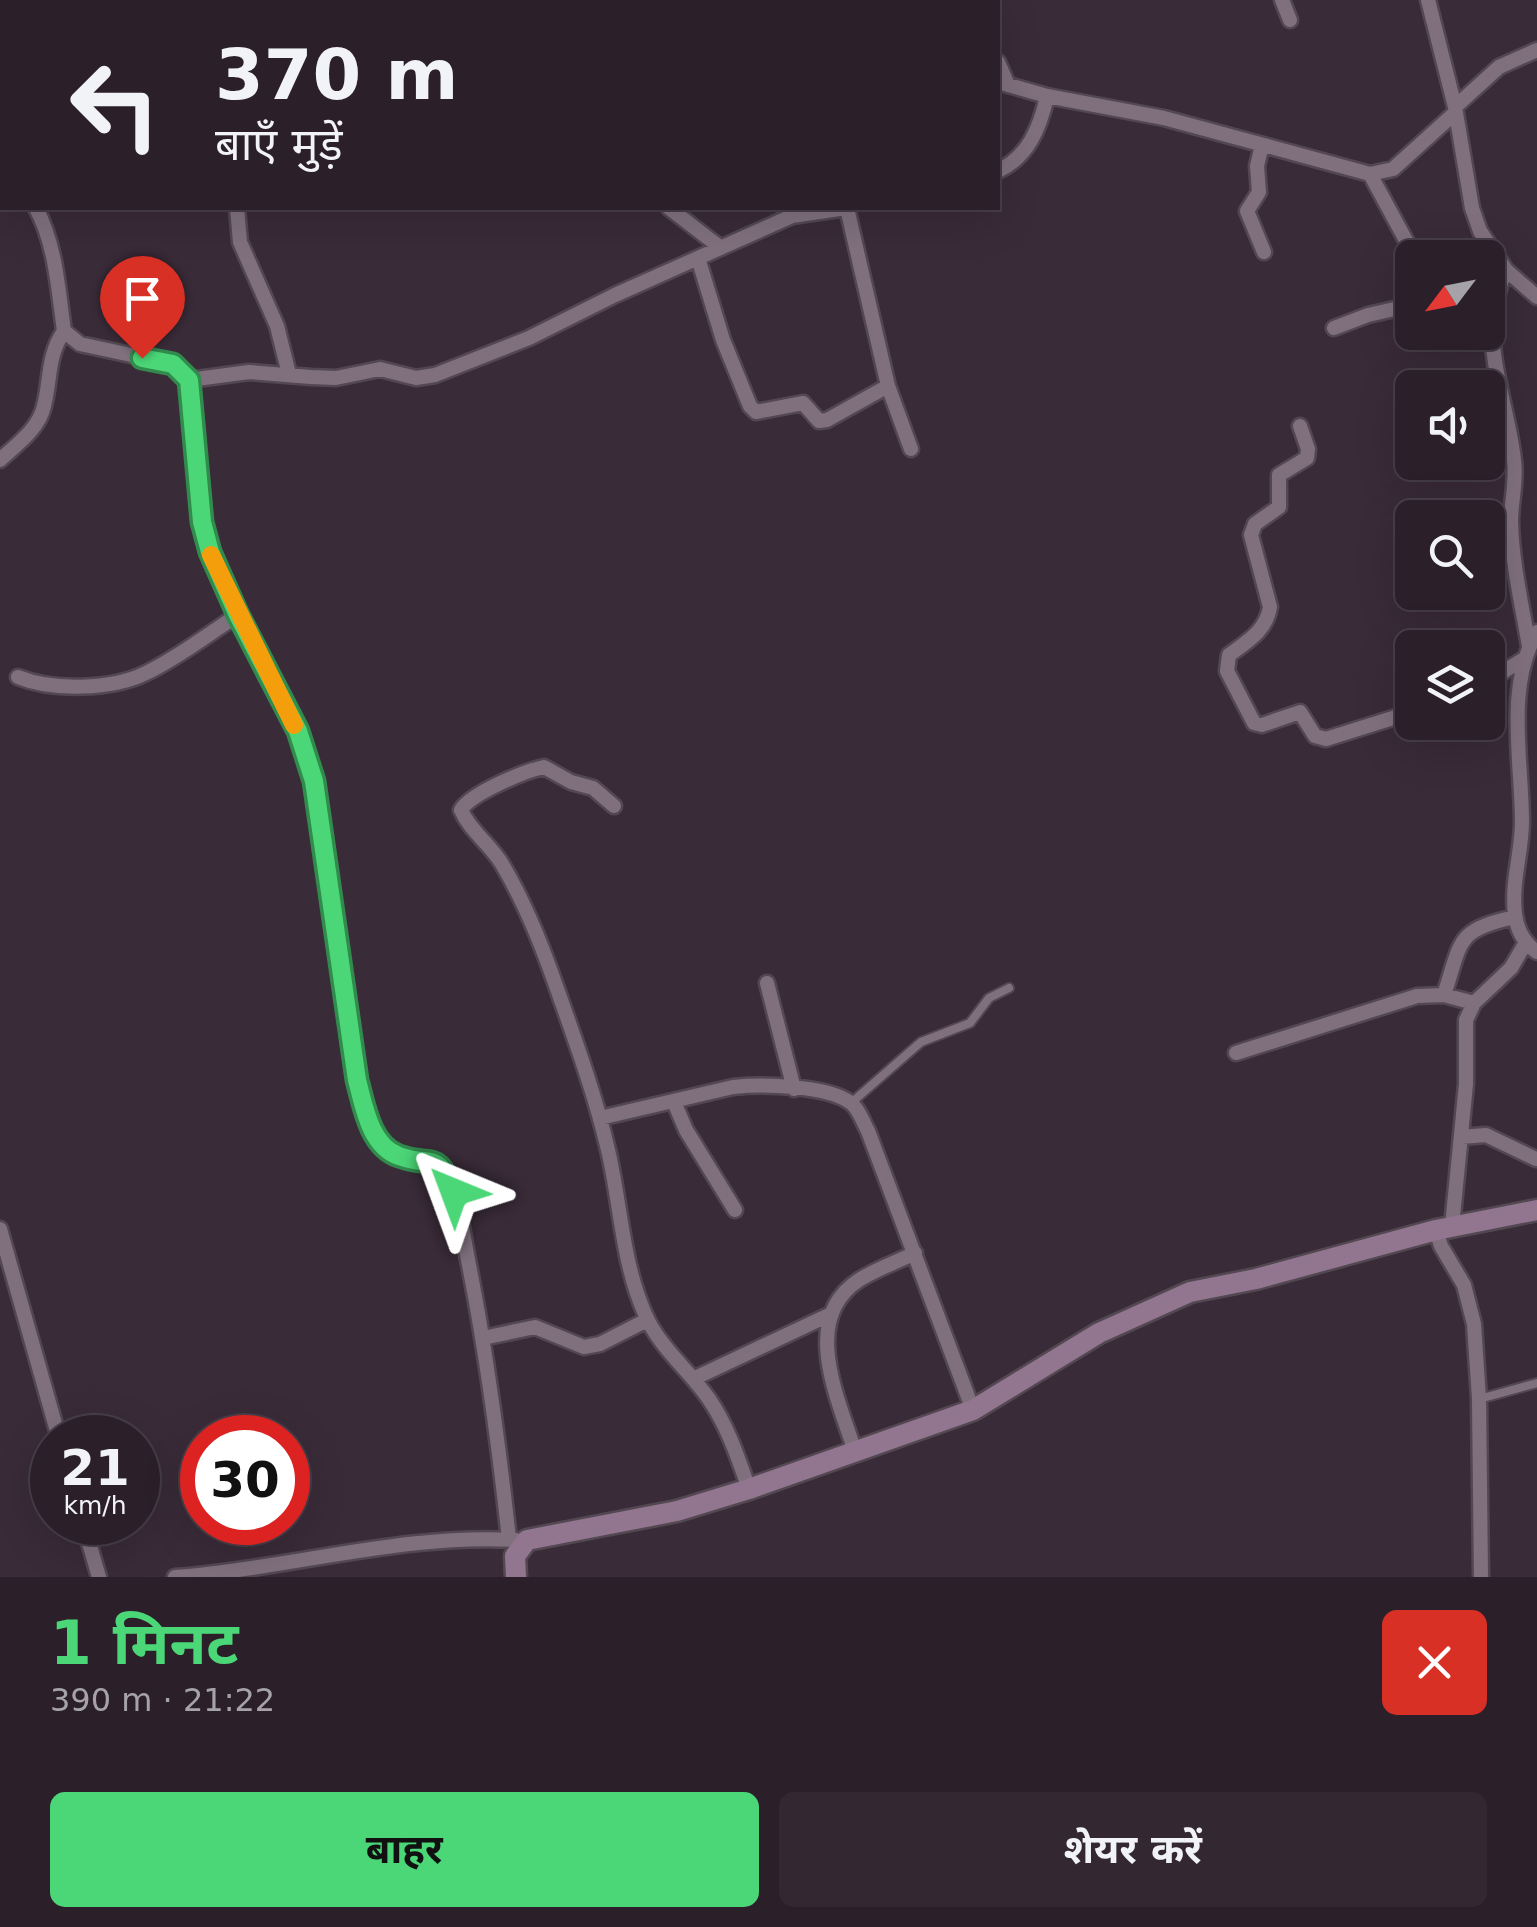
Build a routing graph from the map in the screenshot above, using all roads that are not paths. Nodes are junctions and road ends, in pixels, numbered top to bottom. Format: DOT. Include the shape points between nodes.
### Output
graph roads {
  1 [pos="1282,0"];
  2 [pos="1428,0"];
  3 [pos="1290,20"];
  4 [pos="1537,50"];
  5 [pos="1003,83"];
  6 [pos="1047,96"];
  7 [pos="1456,109"];
  8 [pos="1262,145"];
  9 [pos="1000,170"];
  10 [pos="1370,174"];
  11 [pos="37,210"];
  12 [pos="237,210"];
  13 [pos="672,210"];
  14 [pos="833,210"];
  15 [pos="847,210"];
  16 [pos="1406,240"];
  17 [pos="720,248"];
  18 [pos="1264,252"];
  19 [pos="698,258"];
  20 [pos="1506,270"];
  21 [pos="1537,297"];
  22 [pos="1395,309"];
  23 [pos="1334,328"];
  24 [pos="64,331"];
  25 [pos="1492,350"];
  26 [pos="289,374"];
  27 [pos="189,380"];
  28 [pos="888,386"];
  29 [pos="1300,426"];
  30 [pos="911,449"];
  31 [pos="0,460"];
  32 [pos="238,615"];
  33 [pos="1530,646"];
  34 [pos="1505,667"];
  35 [pos="18,677"];
  36 [pos="1395,717"];
  37 [pos="614,806"];
  38 [pos="1515,917"];
  39 [pos="1531,948"];
  40 [pos="767,983"];
  41 [pos="1009,988"];
  42 [pos="1444,995"];
  43 [pos="1474,1003"];
  44 [pos="1236,1053"];
  45 [pos="794,1089"];
  46 [pos="674,1102"];
  47 [pos="850,1103"];
  48 [pos="600,1118"];
  49 [pos="1461,1138"];
  50 [pos="1536,1159"];
  51 [pos="735,1210"];
  52 [pos="1537,1210"];
  53 [pos="1444,1228"];
  54 [pos="0,1229"];
  55 [pos="915,1254"];
  56 [pos="831,1314"];
  57 [pos="648,1320"];
  58 [pos="483,1338"];
  59 [pos="692,1380"];
  60 [pos="1537,1383"];
  61 [pos="1478,1400"];
  62 [pos="973,1410"];
  63 [pos="53,1415"];
  64 [pos="855,1452"];
  65 [pos="750,1489"];
  66 [pos="518,1540"];
  67 [pos="89,1545"];
  68 [pos="99,1577"];
  69 [pos="174,1577"];
  70 [pos="516,1577"];
  71 [pos="1481,1577"];
  1 -- 3 [label="street"];
  2 -- 7 [label="street"];
  4 -- 7 [label="street" via="1499,67"];
  5 -- 6 [label="street"];
  6 -- 8 [label="street"];
  6 -- 9 [label="street" via="1030,145"];
  7 -- 10 [label="street" via="1393,168"];
  7 -- 20 [label="street" via="1472,208"];
  8 -- 10 [label="street"];
  8 -- 18 [label="street" via="1259,192 1246,211"];
  10 -- 16 [label="street"];
  11 -- 24 [label="street" via="53,251"];
  12 -- 26 [label="street" via="240,242 277,326"];
  13 -- 17 [label="street"];
  14 -- 17 [label="street" via="792,216"];
  15 -- 28 [label="street"];
  17 -- 19 [label="street"];
  19 -- 26 [label="street" via="435,375"];
  19 -- 28 [label="street" via="722,340 756,412 803,403 826,420"];
  20 -- 21 [label="street"];
  22 -- 23 [label="street"];
  24 -- 27 [label="street" via="80,344 173,364"];
  24 -- 31 [label="street" via="48,367 44,408"];
  25 -- 33 [label="street" via="1514,463 1511,524"];
  26 -- 27 [label="street"];
  27 -- 32 [label="street" via="202,522"];
  28 -- 30 [label="street"];
  29 -- 36 [label="street" via="1306,458 1279,475 1280,507 1251,534 1268,618 1229,655 1227,671 1254,723 1300,712 1314,736 1326,739"];
  32 -- 35 [label="street" via="132,679 56,688"];
  32 -- 58 [label="street" via="298,731 314,781 364,1110 393,1153 432,1160 446,1174"];
  33 -- 34 [label="street"];
  33 -- 38 [label="street" via="1520,687 1522,826"];
  37 -- 48 [label="street" via="593,788 544,767 477,796 462,810 502,862 530,921"];
  38 -- 39 [label="street"];
  38 -- 42 [label="street" via="1466,934"];
  39 -- 43 [label="street"];
  40 -- 45 [label="street"];
  41 -- 47 [label="lane" via="988,998 970,1023 921,1042"];
  42 -- 43 [label="street"];
  42 -- 44 [label="street" via="1395,1001"];
  43 -- 49 [label="street" via="1466,1020"];
  45 -- 46 [label="street" via="733,1087"];
  45 -- 47 [label="street" via="831,1093"];
  46 -- 48 [label="street"];
  46 -- 51 [label="street"];
  47 -- 55 [label="street" via="868,1130"];
  48 -- 57 [label="street" via="618,1218"];
  49 -- 50 [label="street" via="1486,1135"];
  49 -- 53 [label="street"];
  52 -- 53 [label="street"];
  53 -- 61 [label="street" via="1470,1302"];
  53 -- 62 [label="street" via="1162,1302"];
  54 -- 63 [label="street"];
  55 -- 56 [label="street" via="859,1280"];
  55 -- 62 [label="street"];
  56 -- 59 [label="street"];
  56 -- 64 [label="street" via="828,1360"];
  57 -- 58 [label="street" via="584,1347 536,1327"];
  57 -- 59 [label="street"];
  58 -- 66 [label="street"];
  59 -- 65 [label="street" via="730,1435"];
  60 -- 61 [label="lane"];
  61 -- 71 [label="street"];
  62 -- 64 [label="street"];
  64 -- 65 [label="street"];
  65 -- 66 [label="street" via="677,1511"];
  66 -- 69 [label="street" via="442,1540"];
  66 -- 70 [label="street"];
  67 -- 68 [label="street"];
}
